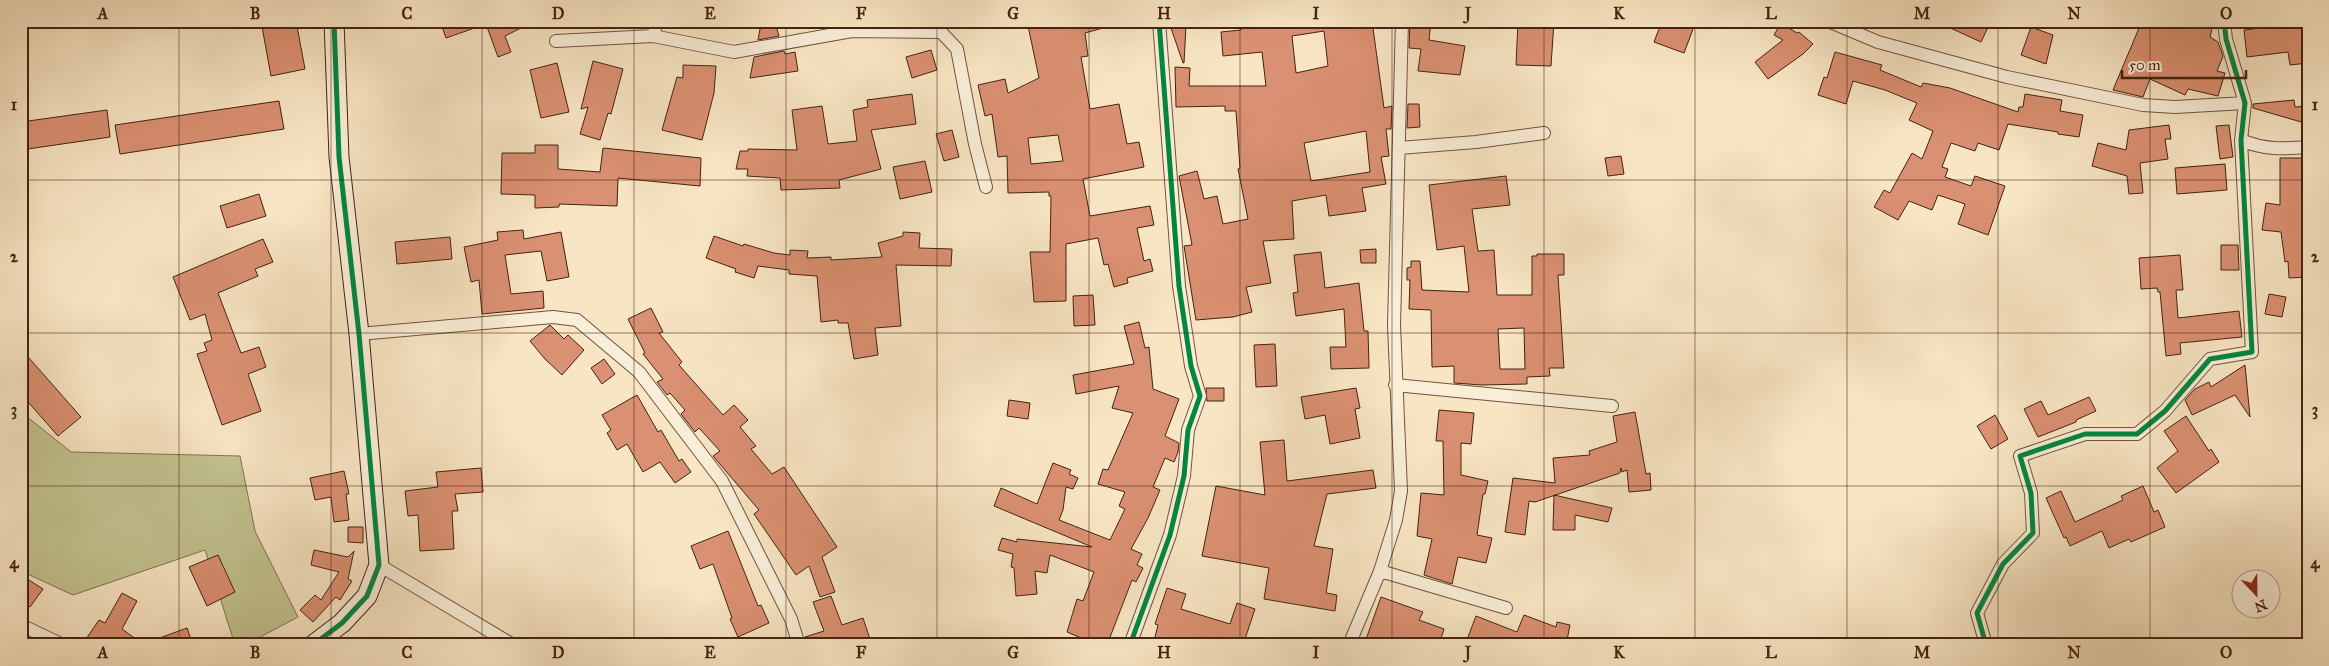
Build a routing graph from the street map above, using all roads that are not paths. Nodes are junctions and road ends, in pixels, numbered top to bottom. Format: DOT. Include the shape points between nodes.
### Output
graph roads {
  1 [pos="334,21"];
  2 [pos="657,21"];
  3 [pos="1158,21"];
  4 [pos="1402,21"];
  5 [pos="1828,21"];
  6 [pos="2224,21"];
  7 [pos="652,36"];
  8 [pos="556,41"];
  9 [pos="2246,103"];
  10 [pos="1544,133"];
  11 [pos="2241,140"];
  12 [pos="2308,147"];
  13 [pos="1399,148"];
  14 [pos="986,187"];
  15 [pos="359,334"];
  16 [pos="1395,385"];
  17 [pos="1612,406"];
  18 [pos="379,565"];
  19 [pos="1380,571"];
  20 [pos="1506,608"];
  21 [pos="21,625"];
  22 [pos="63,645"];
  23 [pos="313,645"];
  24 [pos="513,645"];
  25 [pos="800,645"];
  26 [pos="1130,645"];
  27 [pos="1349,645"];
  28 [pos="1986,645"];
  1 -- 15 [label="street" via="339,157"];
  2 -- 7 [label="street"];
  3 -- 26 [label="street" via="1179,286 1191,366 1200,396 1188,430 1184,476 1170,535"];
  4 -- 13 [label="street"];
  5 -- 9 [label="street" via="1878,42 2007,77 2142,105 2175,107"];
  6 -- 9 [label="street" via="2226,39"];
  7 -- 8 [label="street"];
  7 -- 14 [label="street" via="734,52 852,31 941,32 957,48"];
  9 -- 11 [label="street"];
  10 -- 13 [label="street"];
  11 -- 12 [label="street" via="2275,149"];
  11 -- 28 [label="street" via="2252,352 2210,359 2165,410 2138,434 2086,434 2020,456 2031,493 2034,533 2003,564 1976,613"];
  13 -- 16 [label="street"];
  15 -- 18 [label="street"];
  15 -- 25 [label="street" via="553,317 577,320 639,372 722,481 791,619"];
  16 -- 17 [label="street"];
  16 -- 19 [label="street" via="1401,491 1396,520"];
  18 -- 23 [label="street" via="367,596 342,624"];
  18 -- 24 [label="street"];
  19 -- 20 [label="street"];
  19 -- 27 [label="street"];
  21 -- 22 [label="street"];
}
